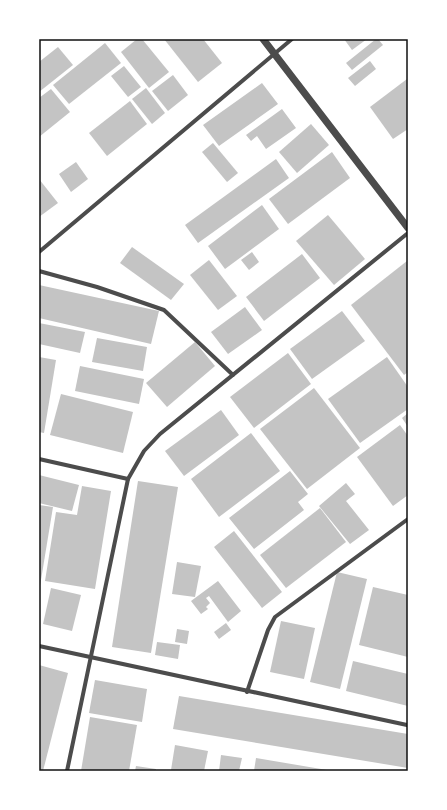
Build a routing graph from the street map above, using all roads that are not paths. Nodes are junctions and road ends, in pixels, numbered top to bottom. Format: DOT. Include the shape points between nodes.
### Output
graph roads {
  1 [pos="263,39"];
  2 [pos="292,39"];
  3 [pos="275,53"];
  4 [pos="408,228"];
  5 [pos="408,234"];
  6 [pos="39,252"];
  7 [pos="39,271"];
  8 [pos="233,375"];
  9 [pos="39,459"];
  10 [pos="128,479"];
  11 [pos="408,519"];
  12 [pos="39,646"];
  13 [pos="90,658"];
  14 [pos="247,692"];
  15 [pos="407,725"];
  16 [pos="67,771"];
  1 -- 3 [label="street"];
  2 -- 3 [label="street"];
  3 -- 4 [label="street"];
  3 -- 6 [label="street"];
  5 -- 8 [label="street"];
  7 -- 8 [label="street" via="97,287 164,310"];
  8 -- 10 [label="street" via="160,434 144,451"];
  9 -- 10 [label="street"];
  10 -- 13 [label="street"];
  11 -- 14 [label="street" via="275,617 268,630"];
  12 -- 13 [label="street"];
  13 -- 14 [label="street"];
  13 -- 16 [label="street"];
  14 -- 15 [label="street"];
}
